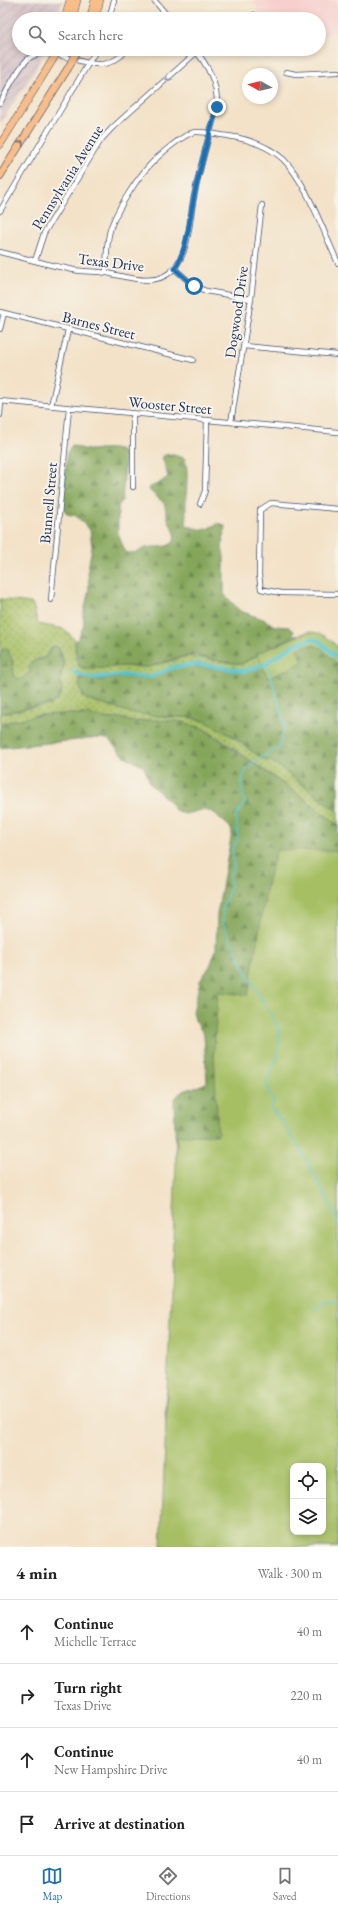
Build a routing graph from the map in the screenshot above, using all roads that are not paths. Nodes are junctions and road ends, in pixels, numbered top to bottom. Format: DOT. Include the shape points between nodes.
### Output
graph roads {
  1 [pos="70,0"];
  2 [pos="77,0"];
  3 [pos="95,0"];
  4 [pos="100,0"];
  5 [pos="114,0"];
  6 [pos="154,0"];
  7 [pos="67,12"];
  8 [pos="74,12"];
  9 [pos="92,12"];
  10 [pos="97,12"];
  11 [pos="111,12"];
  12 [pos="164,12"];
  13 [pos="34,56"];
  14 [pos="51,56"];
  15 [pos="53,56"];
  16 [pos="56,56"];
  17 [pos="74,56"];
  18 [pos="93,56"];
  19 [pos="120,56"];
  20 [pos="190,56"];
  21 [pos="201,56"];
  22 [pos="50,60"];
  23 [pos="90,62"];
  24 [pos="286,72"];
  25 [pos="338,72"];
  26 [pos="0,103"];
  27 [pos="210,134"];
  28 [pos="0,145"];
  29 [pos="0,176"];
  30 [pos="262,205"];
  31 [pos="0,211"];
  32 [pos="0,252"];
  33 [pos="35,261"];
  34 [pos="338,263"];
  35 [pos="175,269"];
  36 [pos="106,273"];
  37 [pos="251,299"];
  38 [pos="2,313"];
  39 [pos="0,329"];
  40 [pos="68,330"];
  41 [pos="244,346"];
  42 [pos="338,355"];
  43 [pos="193,360"];
  44 [pos="1,401"];
  45 [pos="51,406"];
  46 [pos="69,408"];
  47 [pos="133,414"];
  48 [pos="0,415"];
  49 [pos="207,420"];
  50 [pos="231,422"];
  51 [pos="338,432"];
  52 [pos="133,486"];
  53 [pos="200,504"];
  54 [pos="338,509"];
  55 [pos="338,594"];
  56 [pos="51,600"];
  1 -- 7 [label="highway"];
  2 -- 8 [label="highway"];
  3 -- 9 [label="highway"];
  4 -- 10 [label="highway"];
  5 -- 11 [label="street"];
  6 -- 12 [label="street"];
  13 -- 26 [label="street" via="25,63"];
  14 -- 22 [label="highway"];
  15 -- 22 [label="highway, bridge"];
  16 -- 23 [label="street"];
  29 -- 17 [label="highway, one-way, bridge"];
  18 -- 23 [label="street"];
  19 -- 23 [label="street" via="107,63"];
  20 -- 33 [label="street, Pennsylvania Avenue, one-way" via="101,140 44,233"];
  21 -- 27 [label="street" via="217,97"];
  22 -- 28 [label="highway" via="36,88"];
  23 -- 31 [label="street"];
  24 -- 25 [label="street"];
  27 -- 34 [label="street" via="252,142 269,148 283,159 298,176"];
  27 -- 35 [label="street" via="182,257"];
  27 -- 36 [label="street" via="196,132 186,135 149,166 113,221 109,235"];
  30 -- 37 [label="street, Dogwood Drive"];
  32 -- 33 [label="street, Texas Drive"];
  33 -- 36 [label="street, Texas Drive" via="74,270"];
  35 -- 36 [label="street, Texas Drive" via="165,276 151,279 132,280"];
  35 -- 37 [label="street" via="194,286 206,291"];
  37 -- 41 [label="street, Dogwood Drive"];
  38 -- 39 [label="street"];
  38 -- 40 [label="street, Barnes Street"];
  40 -- 43 [label="street, Barnes Street"];
  40 -- 45 [label="street"];
  41 -- 42 [label="street"];
  41 -- 50 [label="street, Dogwood Drive"];
  44 -- 45 [label="street, Wooster Street"];
  44 -- 48 [label="street"];
  45 -- 46 [label="street, Wooster Street"];
  46 -- 47 [label="street, Wooster Street"];
  46 -- 56 [label="street, Bunnell Street"];
  47 -- 49 [label="street, Wooster Street"];
  47 -- 52 [label="street"];
  49 -- 50 [label="street, Wooster Street"];
  49 -- 53 [label="street" via="205,491"];
  50 -- 51 [label="street, Wooster Street"];
  54 -- 55 [label="street" via="271,503 260,510 259,575 261,589 281,593"];
}
